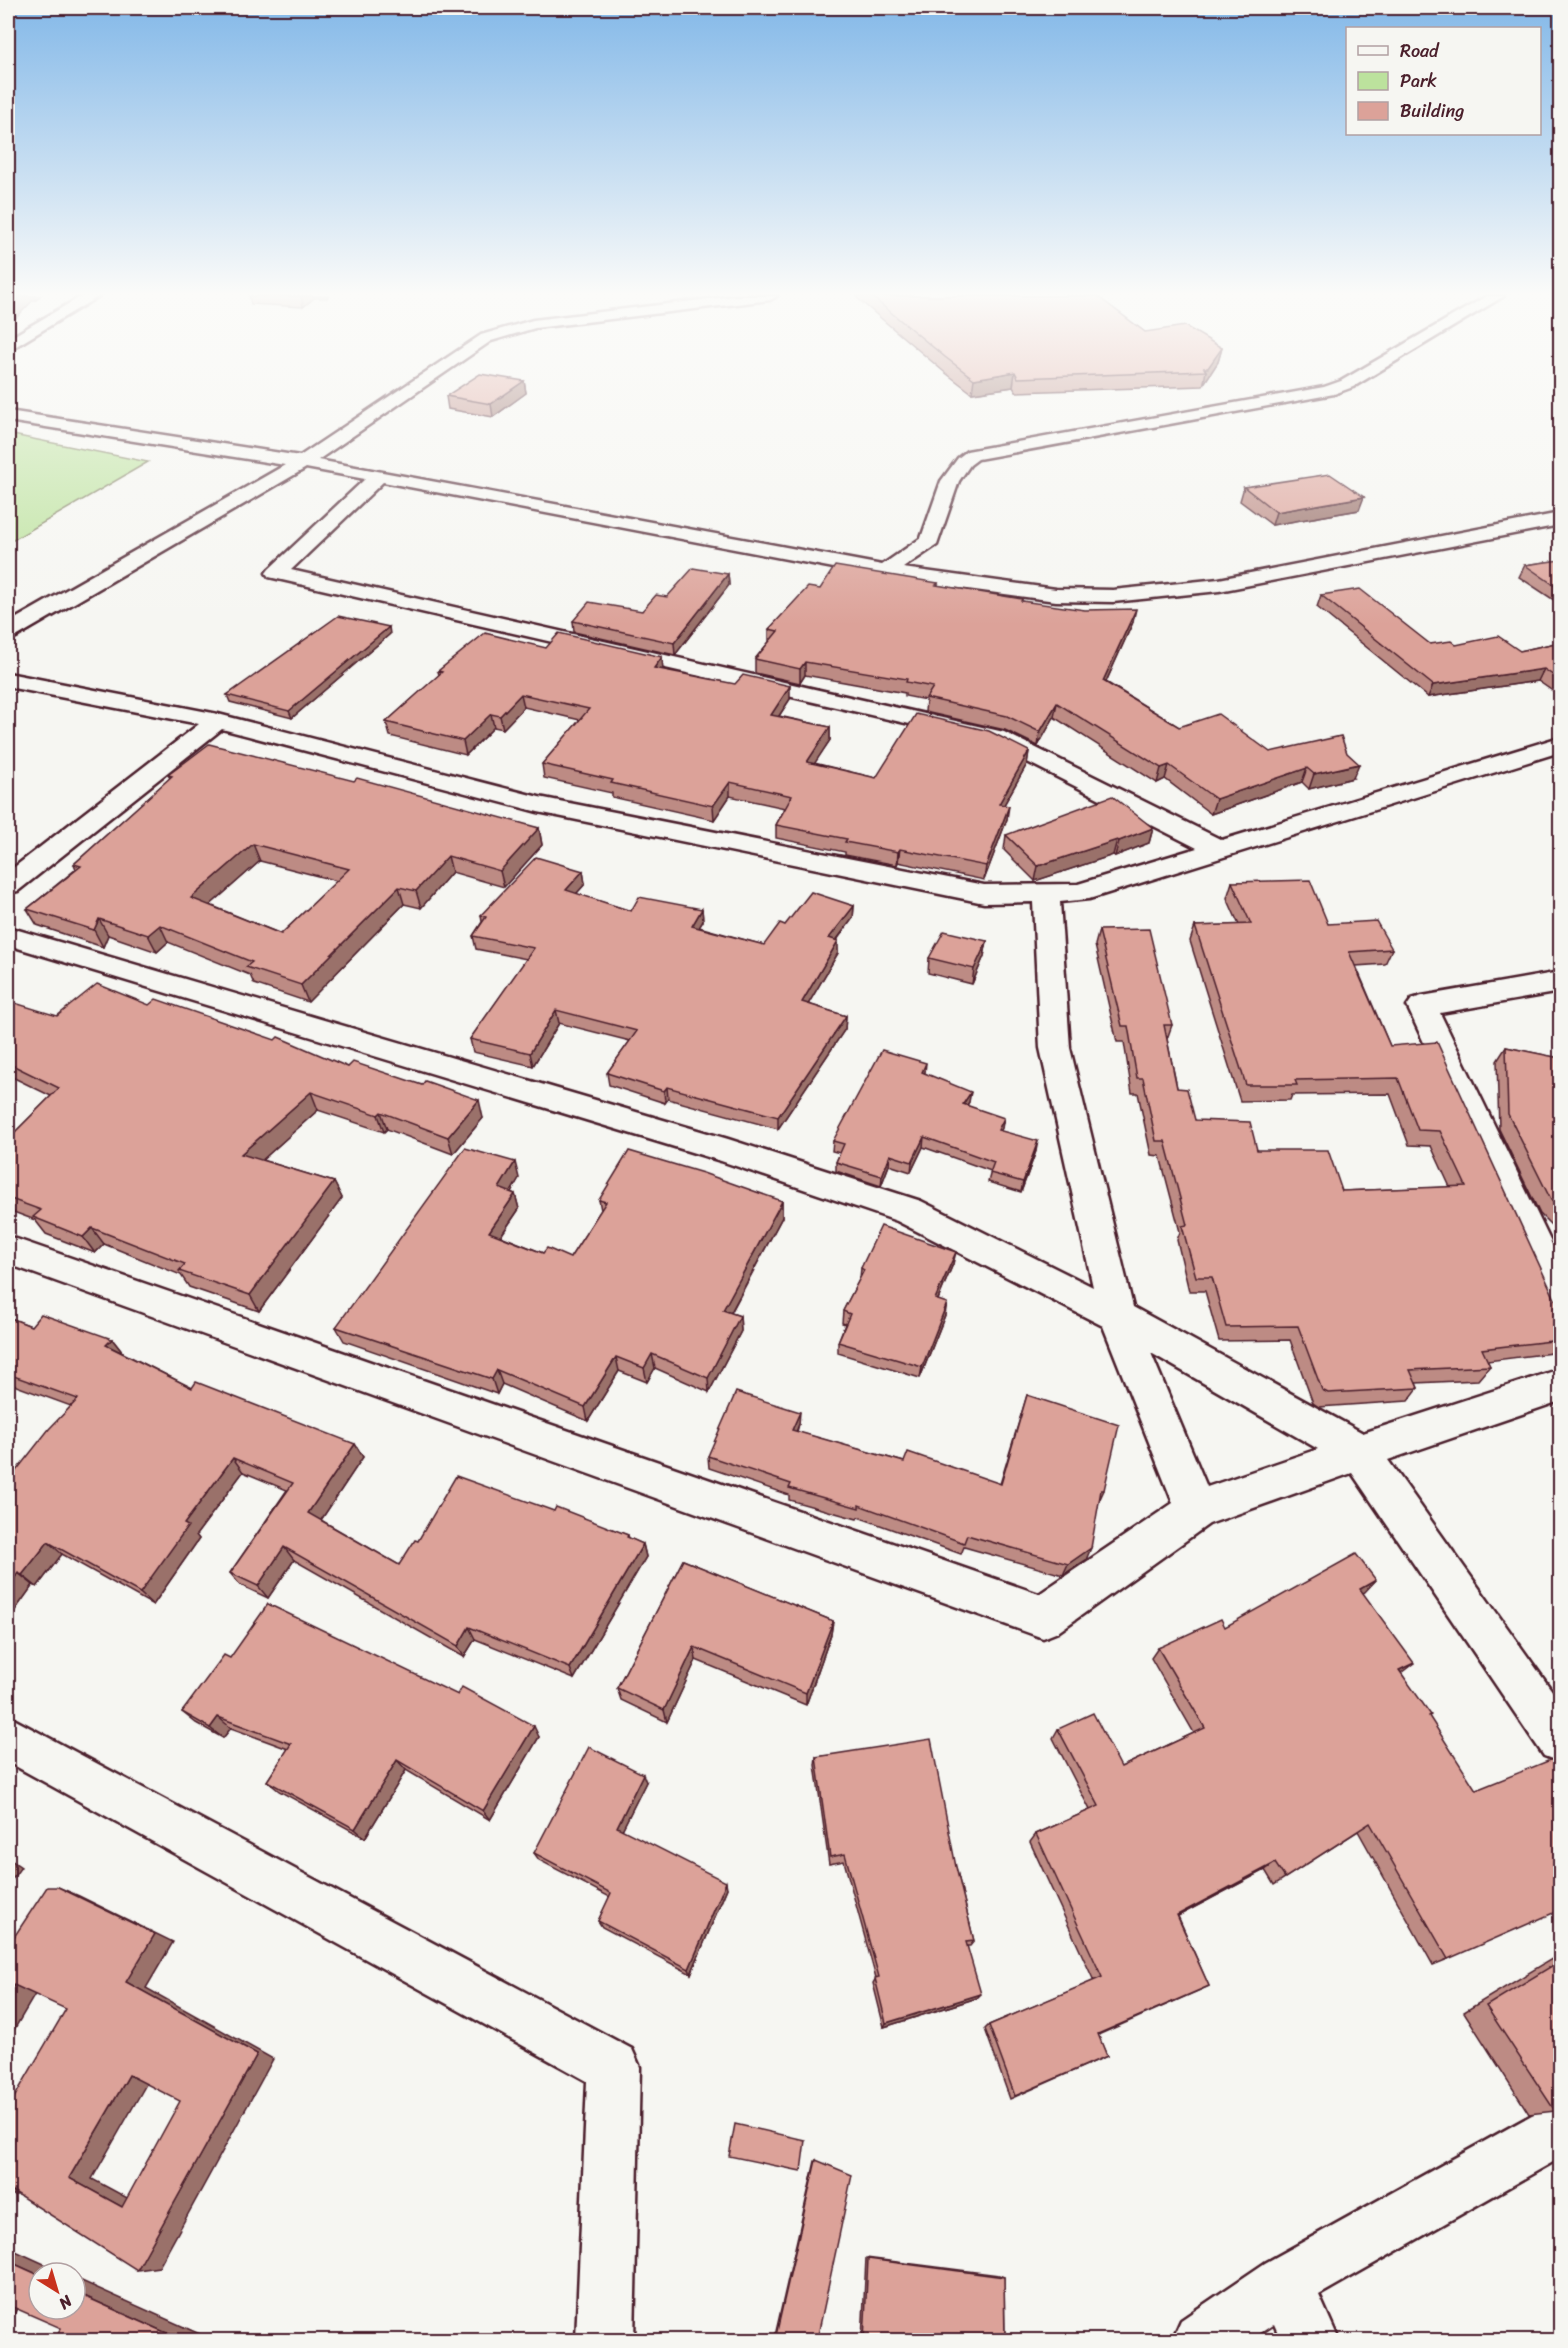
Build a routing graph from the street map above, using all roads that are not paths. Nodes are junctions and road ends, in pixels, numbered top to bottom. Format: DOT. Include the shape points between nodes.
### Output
graph roads {
  1 [pos="386,406"];
  2 [pos="1247,406"];
  3 [pos="8,416"];
  4 [pos="303,462"];
  5 [pos="379,476"];
  6 [pos="1560,519"];
  7 [pos="886,572"];
  8 [pos="8,632"];
  9 [pos="8,680"];
  10 [pos="218,721"];
  11 [pos="1560,744"];
  12 [pos="1222,850"];
  13 [pos="8,885"];
  14 [pos="1046,894"];
  15 [pos="8,936"];
  16 [pos="1560,982"];
  17 [pos="8,1250"];
  18 [pos="1560,1297"];
  19 [pos="1117,1316"];
  20 [pos="1560,1385"];
  21 [pos="1360,1452"];
  22 [pos="1197,1510"];
  23 [pos="8,1738"];
  24 [pos="1560,1740"];
  25 [pos="1560,2129"];
  26 [pos="1285,2283"];
  27 [pos="605,2340"];
  28 [pos="1201,2340"];
  29 [pos="1310,2340"];
  1 -- 4 [label="street"];
  2 -- 7 [label="street" via="973,455 960,463 942,501 930,541"];
  3 -- 4 [label="street"];
  4 -- 5 [label="street"];
  4 -- 8 [label="street"];
  5 -- 7 [label="street"];
  5 -- 12 [label="street" via="276,573 996,737"];
  6 -- 7 [label="street" via="1229,584 1139,594 1056,595"];
  9 -- 10 [label="street"];
  10 -- 13 [label="street"];
  10 -- 14 [label="street" via="538,804 984,894"];
  11 -- 12 [label="street"];
  12 -- 14 [label="street" via="1079,893"];
  14 -- 19 [label="street" via="1055,1048"];
  15 -- 19 [label="street" via="728,1151 909,1210"];
  16 -- 18 [label="street" via="1422,1006"];
  17 -- 22 [label="street" via="1043,1617"];
  19 -- 21 [label="street"];
  19 -- 22 [label="street"];
  20 -- 21 [label="street"];
  21 -- 22 [label="street"];
  21 -- 24 [label="street"];
  23 -- 27 [label="street" via="614,2067"];
  25 -- 26 [label="street"];
  26 -- 28 [label="street"];
  26 -- 29 [label="street"];
}
